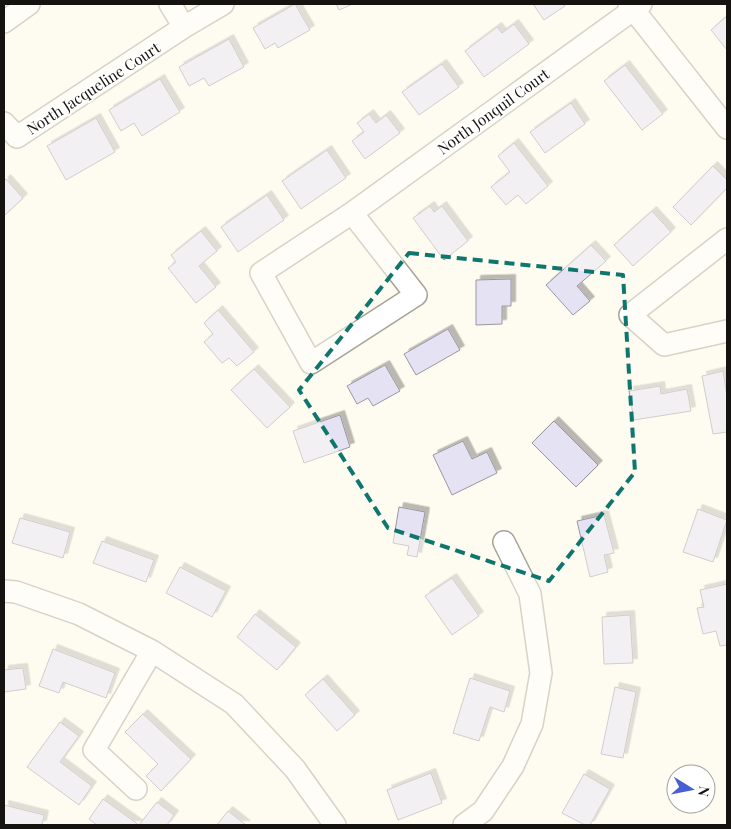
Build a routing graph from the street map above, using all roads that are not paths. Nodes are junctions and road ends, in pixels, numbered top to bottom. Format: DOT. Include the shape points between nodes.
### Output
graph roads {
  1 [pos="29,4"];
  2 [pos="170,4"];
  3 [pos="223,4"];
  4 [pos="634,5"];
  5 [pos="4,22"];
  6 [pos="184,28"];
  7 [pos="4,123"];
  8 [pos="727,128"];
  9 [pos="352,213"];
  10 [pos="727,240"];
  11 [pos="727,331"];
  12 [pos="504,542"];
  13 [pos="4,591"];
  14 [pos="152,651"];
  15 [pos="136,789"];
  16 [pos="335,825"];
  17 [pos="464,825"];
  1 -- 5 [label="street"];
  2 -- 6 [label="street"];
  3 -- 6 [label="street, North Jacqueline Court"];
  4 -- 8 [label="street"];
  4 -- 9 [label="street, North Jonquil Court"];
  6 -- 7 [label="street, North Jacqueline Court" via="17,137"];
  9 -- 9 [label="street, North Jonquil Court" via="261,273 311,362 416,295"];
  10 -- 11 [label="street" via="630,315 664,345"];
  12 -- 17 [label="street" via="530,594 541,673 532,724 513,766 483,812"];
  13 -- 14 [label="street" via="16,592 79,614"];
  14 -- 15 [label="street" via="94,750"];
  14 -- 16 [label="street" via="234,704 295,769"];
}
